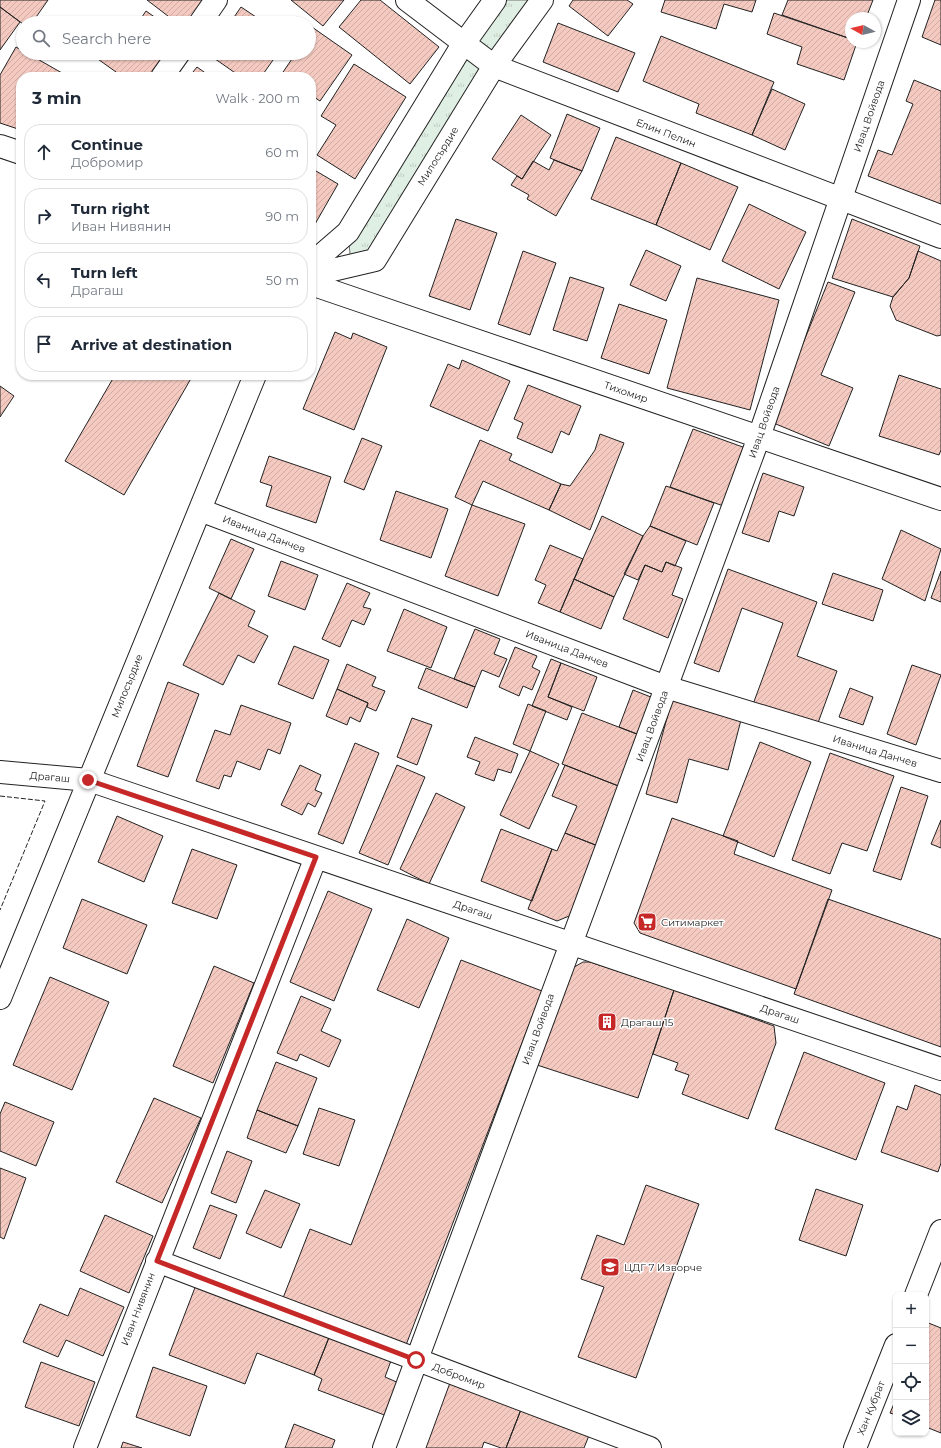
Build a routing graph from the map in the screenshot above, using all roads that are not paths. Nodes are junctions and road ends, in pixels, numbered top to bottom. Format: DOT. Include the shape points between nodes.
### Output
graph roads {
  1 [pos="216,0"];
  2 [pos="407,0"];
  3 [pos="495,0"];
  4 [pos="542,0"];
  5 [pos="909,0"];
  6 [pos="205,16"];
  7 [pos="463,43"];
  8 [pos="174,60"];
  9 [pos="494,66"];
  10 [pos="166,72"];
  11 [pos="0,146"];
  12 [pos="16,151"];
  13 [pos="840,199"];
  14 [pos="941,237"];
  15 [pos="316,260"];
  16 [pos="316,274"];
  17 [pos="316,286"];
  18 [pos="253,380"];
  19 [pos="759,438"];
  20 [pos="941,499"];
  21 [pos="200,510"];
  22 [pos="666,687"];
  23 [pos="941,771"];
  24 [pos="0,772"];
  25 [pos="88,780"];
  26 [pos="316,857"];
  27 [pos="571,943"];
  28 [pos="0,998"];
  29 [pos="941,1069"];
  30 [pos="941,1231"];
  31 [pos="157,1261"];
  32 [pos="917,1292"];
  33 [pos="893,1353"];
  34 [pos="416,1360"];
  35 [pos="85,1448"];
  36 [pos="384,1448"];
  37 [pos="650,1448"];
  38 [pos="855,1448"];
  1 -- 6 [label="street"];
  2 -- 7 [label="street, Елин Пелин"];
  3 -- 7 [label="street"];
  4 -- 9 [label="street, Милосърдие"];
  5 -- 13 [label="street, Ивац Войвода"];
  7 -- 9 [label="street, Елин Пелин"];
  7 -- 15 [label="street" via="348,232"];
  8 -- 10 [label="street"];
  9 -- 13 [label="street, Елин Пелин"];
  9 -- 16 [label="street, Милосърдие" via="375,260"];
  11 -- 12 [label="street"];
  13 -- 14 [label="street, Елин Пелин"];
  13 -- 19 [label="street, Ивац Войвода"];
  17 -- 19 [label="street, Тихомир"];
  18 -- 21 [label="street, Милосърдие"];
  19 -- 20 [label="street, Тихомир"];
  19 -- 22 [label="street, Ивац Войвода"];
  21 -- 22 [label="street, Иваница Данчев"];
  21 -- 25 [label="street, Милосърдие"];
  22 -- 23 [label="street, Иваница Данчев"];
  22 -- 27 [label="street, Ивац Войвода"];
  24 -- 25 [label="street, Драгаш"];
  25 -- 26 [label="street, Драгаш"];
  25 -- 28 [label="street, Милосърдие"];
  26 -- 27 [label="street, Драгаш"];
  26 -- 31 [label="street, Иван Нивянин"];
  27 -- 29 [label="street, Драгаш"];
  27 -- 34 [label="street, Ивац Войвода"];
  30 -- 32 [label="street"];
  31 -- 34 [label="street, Добромир"];
  31 -- 35 [label="street, Иван Нивянин"];
  33 -- 38 [label="street, Хан Кубрат"];
  34 -- 36 [label="street, Ивац Войвода"];
  34 -- 37 [label="street, Добромир"];
}
